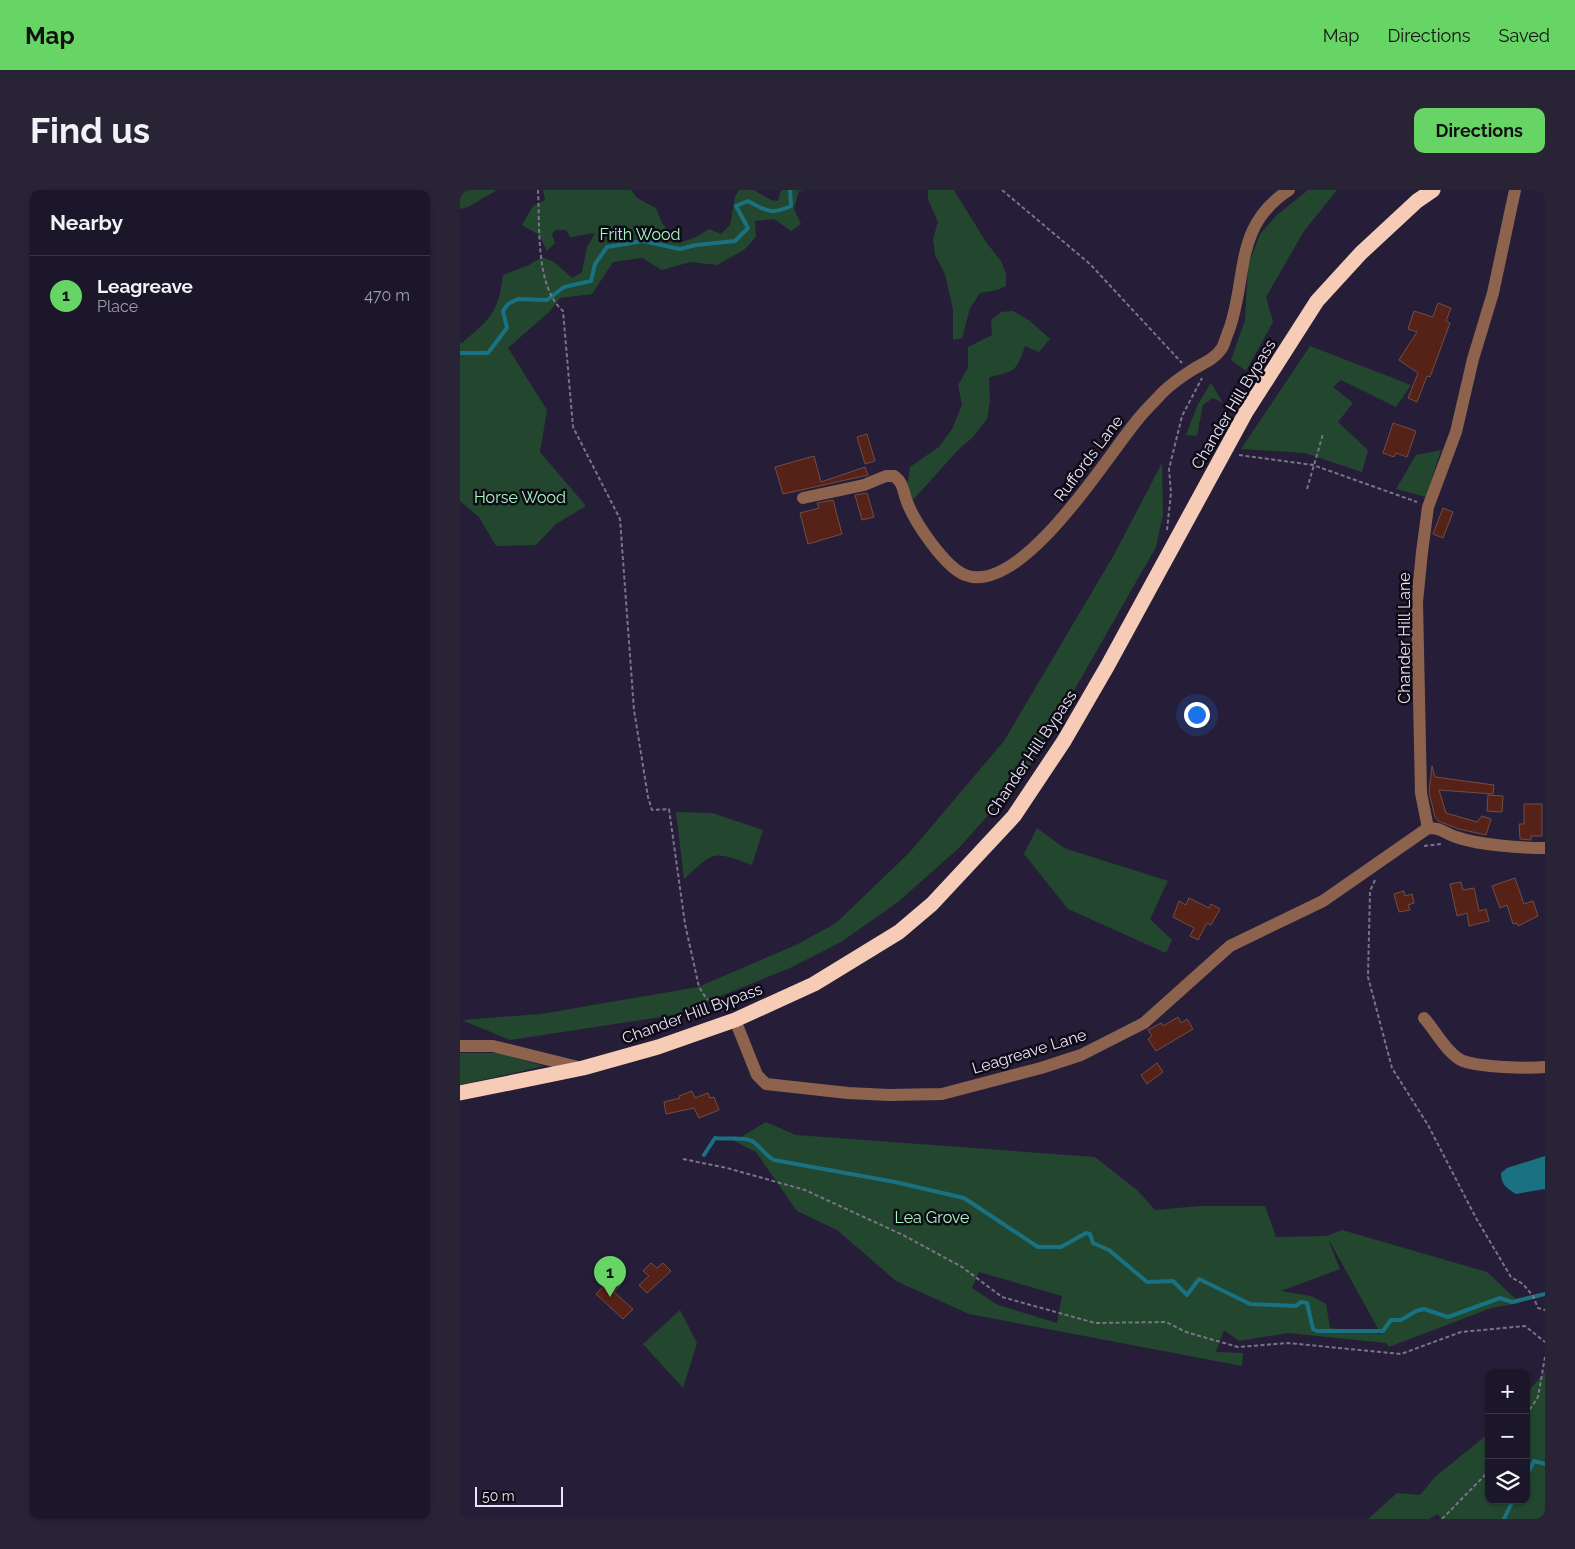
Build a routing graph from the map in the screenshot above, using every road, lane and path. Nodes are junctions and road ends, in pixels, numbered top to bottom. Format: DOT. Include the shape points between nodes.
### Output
graph roads {
  1 [pos="538,190"];
  2 [pos="1002,190"];
  3 [pos="1289,190"];
  4 [pos="1433,190"];
  5 [pos="1515,190"];
  6 [pos="1210,361"];
  7 [pos="1185,374"];
  8 [pos="1323,434"];
  9 [pos="1223,453"];
  10 [pos="1313,466"];
  11 [pos="1306,489"];
  12 [pos="803,498"];
  13 [pos="1428,507"];
  14 [pos="1174,543"];
  15 [pos="1428,828"];
  16 [pos="1440,844"];
  17 [pos="1420,847"];
  18 [pos="1545,848"];
  19 [pos="1376,879"];
  20 [pos="1424,1018"];
  21 [pos="735,1020"];
  22 [pos="460,1046"];
  23 [pos="1545,1067"];
  24 [pos="583,1068"];
  25 [pos="460,1093"];
  26 [pos="683,1159"];
  27 [pos="1545,1310"];
  28 [pos="1545,1342"];
  29 [pos="1545,1356"];
  30 [pos="1527,1414"];
  31 [pos="1485,1475"];
  32 [pos="1442,1519"];
  1 -- 21 [label="path" via="542,257 548,290 554,303 563,311 573,427 620,520 634,710 648,797 652,810 669,809 685,924 698,986 706,998"];
  2 -- 7 [label="path" via="1090,264 1182,364"];
  3 -- 6 [label="street" via="1261,216 1248,239 1234,314 1222,348"];
  4 -- 9 [label="highway, Chander Hill Bypass" via="1361,252 1317,301"];
  5 -- 13 [label="street, Chander Hill Lane" via="1493,293 1456,432"];
  6 -- 7 [label="street, Ruffords Lane"];
  6 -- 14 [label="path" via="1182,416 1169,469 1171,493 1166,528"];
  7 -- 12 [label="street, Ruffords Lane" via="1139,417 1070,510 1003,572 981,578 956,571 935,547 908,503 903,485 894,476"];
  8 -- 10 [label="path"];
  9 -- 10 [label="path"];
  9 -- 14 [label="highway, Chander Hill Bypass"];
  10 -- 11 [label="path"];
  10 -- 13 [label="path"];
  13 -- 15 [label="street, Chander Hill Lane" via="1417,602 1421,793"];
  14 -- 21 [label="highway, Chander Hill Bypass" via="1064,741 1014,816 972,862 932,904 899,932 814,984"];
  15 -- 18 [label="street" via="1440,828 1456,837 1523,848"];
  15 -- 21 [label="street, Leagreave Lane" via="1323,901 1230,946 1144,1023 1081,1055 1041,1068 942,1094 848,1093 766,1084 757,1075"];
  16 -- 17 [label="path"];
  19 -- 27 [label="path" via="1370,892 1368,977 1392,1068 1428,1125 1476,1218 1511,1276 1523,1284 1538,1308"];
  20 -- 23 [label="street" via="1462,1061"];
  21 -- 24 [label="highway, Chander Hill Bypass" via="658,1047"];
  22 -- 24 [label="street" via="494,1046"];
  24 -- 25 [label="highway, Chander Hill Bypass"];
  26 -- 28 [label="path" via="805,1190 903,1235 962,1267 1002,1297 1095,1323 1166,1322 1186,1332 1238,1347 1288,1343 1401,1354 1461,1332 1525,1326"];
  29 -- 30 [label="path" via="1538,1397"];
  31 -- 32 [label="path"];
}
